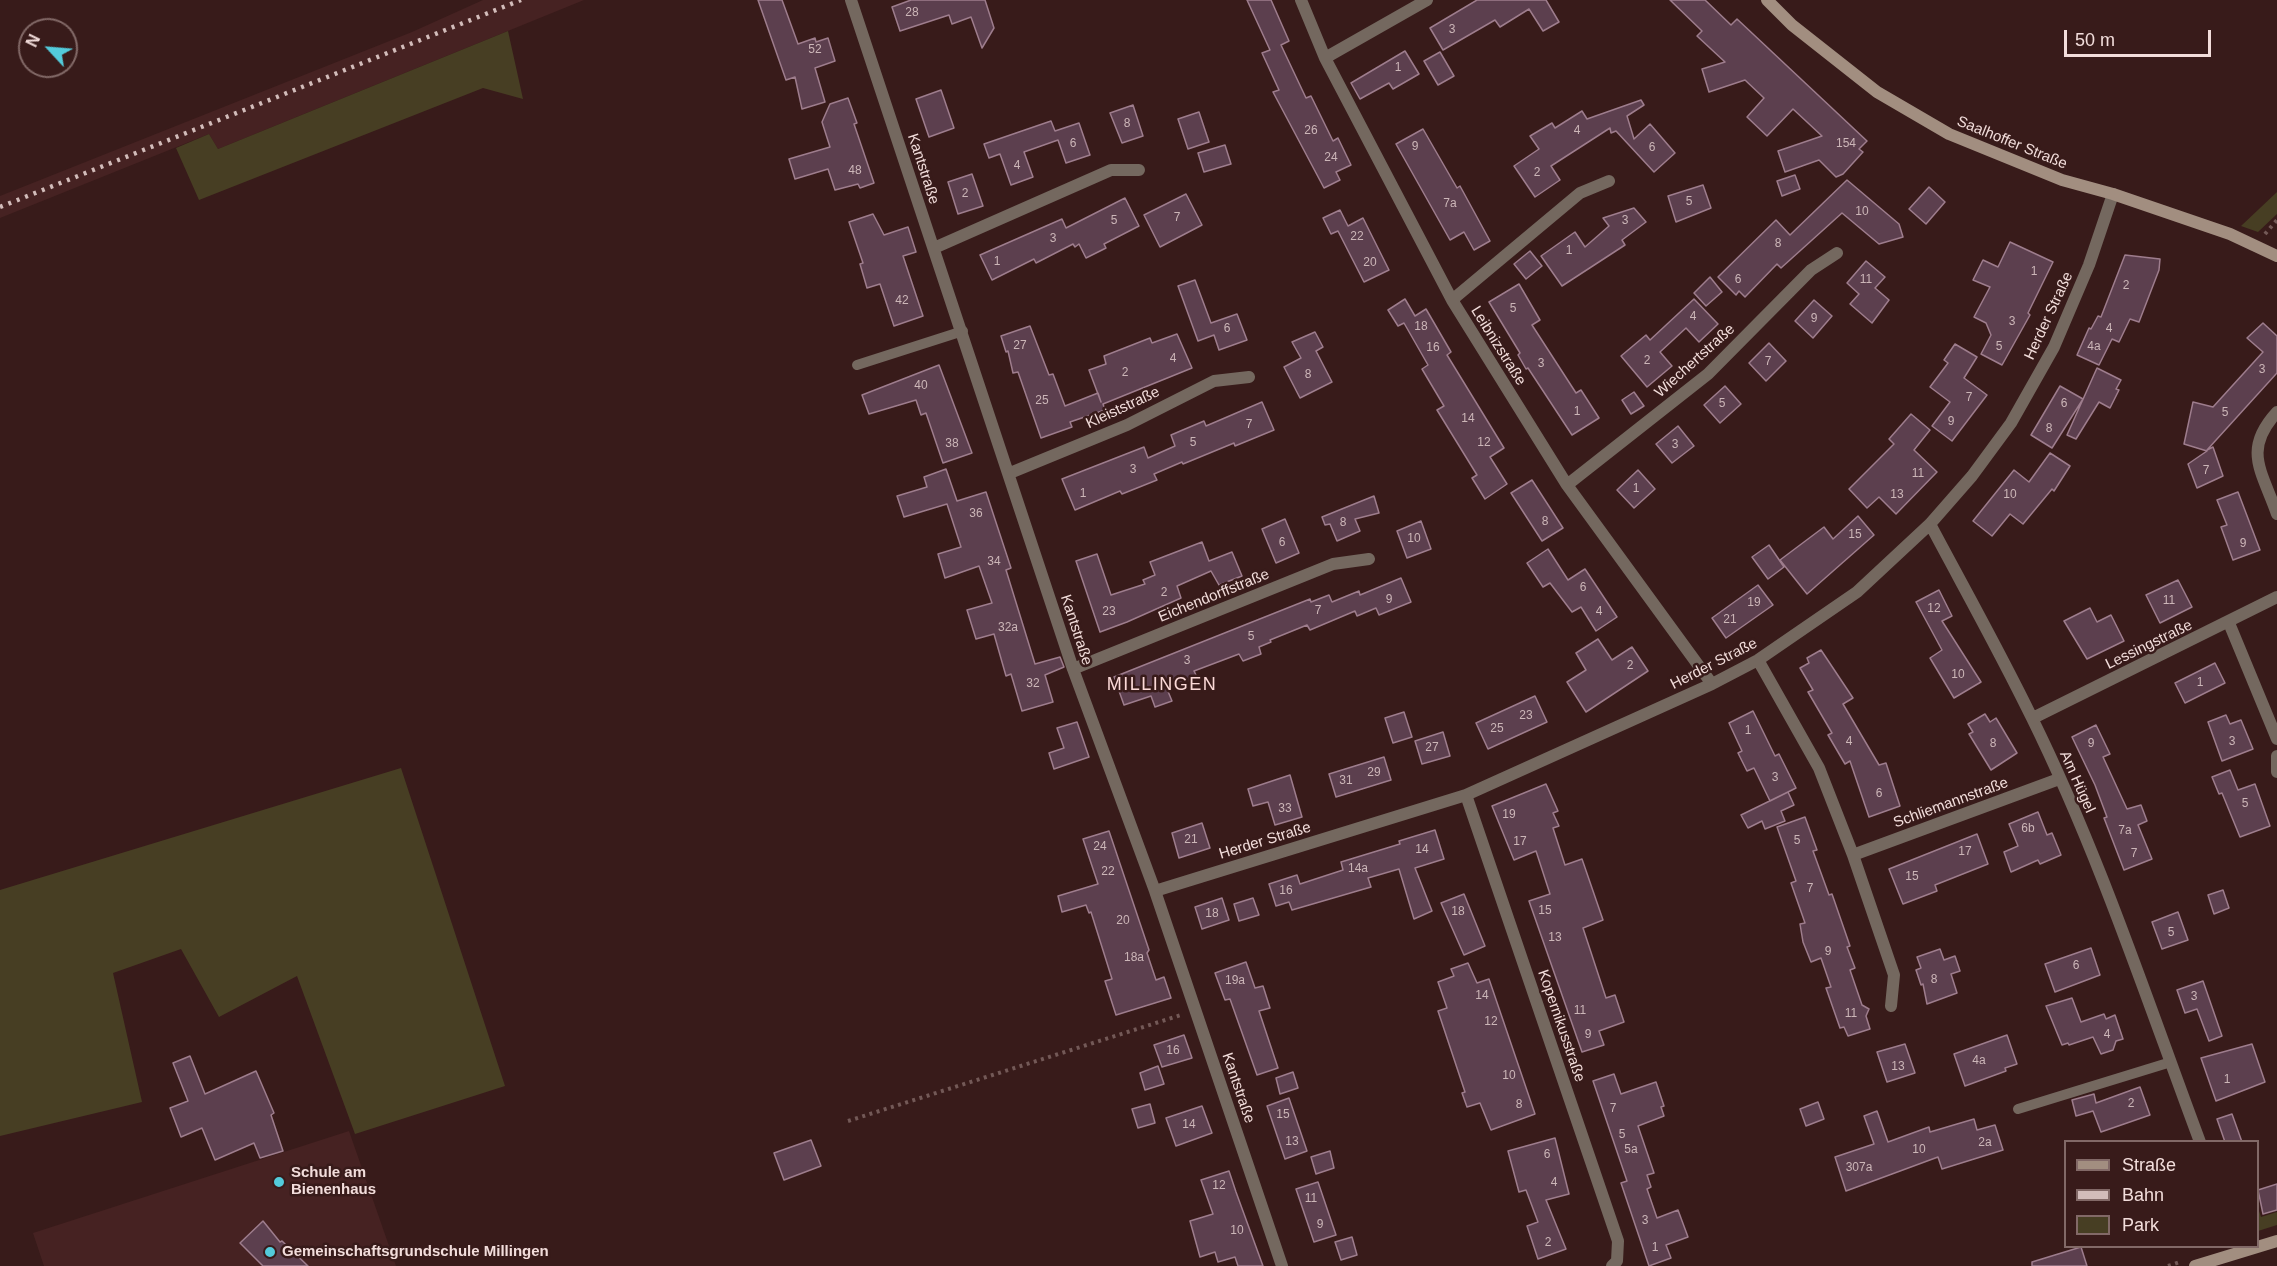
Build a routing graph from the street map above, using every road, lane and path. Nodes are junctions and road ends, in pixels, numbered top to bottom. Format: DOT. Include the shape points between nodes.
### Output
graph roads {
  1 [pos="851,0"];
  2 [pos="1300,0"];
  3 [pos="1427,0"];
  4 [pos="1767,0"];
  5 [pos="1325,58"];
  6 [pos="1139,170"];
  7 [pos="1610,181"];
  8 [pos="2113,194"];
  9 [pos="934,248"];
  10 [pos="1838,254"];
  11 [pos="2277,256"];
  12 [pos="1452,300"];
  13 [pos="963,331"];
  14 [pos="857,365"];
  15 [pos="1249,377"];
  16 [pos="2277,412"];
  17 [pos="1010,473"];
  18 [pos="1567,485"];
  19 [pos="2277,514"];
  20 [pos="1930,524"];
  21 [pos="1369,559"];
  22 [pos="2277,597"];
  23 [pos="2229,623"];
  24 [pos="1758,660"];
  25 [pos="1073,669"];
  26 [pos="1712,684"];
  27 [pos="2033,718"];
  28 [pos="2277,739"];
  29 [pos="2277,756"];
  30 [pos="2277,772"];
  31 [pos="2060,779"];
  32 [pos="1466,795"];
  33 [pos="1853,855"];
  34 [pos="1155,891"];
  35 [pos="1891,1006"];
  36 [pos="1196,1011"];
  37 [pos="2171,1062"];
  38 [pos="2018,1109"];
  39 [pos="848,1121"];
  40 [pos="2199,1140"];
  41 [pos="2277,1241"];
  42 [pos="2259,1245"];
  43 [pos="2241,1249"];
  44 [pos="1282,1266"];
  45 [pos="1612,1266"];
  46 [pos="2195,1266"];
  1 -- 9 [label="street, Kantstraße"];
  2 -- 5 [label="street, Leibnizstraße"];
  3 -- 5 [label="street"];
  4 -- 8 [label="street, Saalhoffer Straße" via="1792,25 1877,92 1949,134 2062,180"];
  5 -- 12 [label="street, Leibnizstraße"];
  6 -- 9 [label="street" via="1111,170"];
  7 -- 12 [label="street" via="1580,193"];
  8 -- 11 [label="street, Saalhoffer Straße" via="2230,234"];
  8 -- 20 [label="street, Herder Straße" via="2089,266 2054,347 2011,423"];
  9 -- 13 [label="street, Kantstraße"];
  10 -- 18 [label="street, Wiechertstraße" via="1811,270 1708,374"];
  12 -- 18 [label="street, Leibnizstraße"];
  13 -- 14 [label="lane"];
  13 -- 17 [label="street, Kantstraße"];
  15 -- 17 [label="street, Kleiststraße" via="1214,381 1127,425"];
  16 -- 19 [label="street" via="2263,427 2256,450"];
  17 -- 25 [label="street, Kantstraße"];
  18 -- 26 [label="street, Leibnizstraße"];
  20 -- 24 [label="street, Herder Straße" via="1857,592"];
  20 -- 27 [label="street, Am Hügel"];
  21 -- 25 [label="street, Eichendorffstraße" via="1333,564"];
  22 -- 23 [label="street, Lessingstraße"];
  23 -- 27 [label="street, Lessingstraße"];
  23 -- 28 [label="street"];
  24 -- 26 [label="street, Herder Straße"];
  24 -- 33 [label="street" via="1819,768"];
  25 -- 34 [label="street, Kantstraße"];
  26 -- 32 [label="street, Herder Straße"];
  27 -- 31 [label="street, Am Hügel"];
  29 -- 30 [label="street"];
  31 -- 33 [label="street, Schliemannstraße"];
  31 -- 37 [label="street, Am Hügel" via="2103,879"];
  32 -- 34 [label="street, Herder Straße"];
  32 -- 45 [label="street, Kopernikusstraße" via="1618,1241 1617,1261"];
  33 -- 35 [label="street" via="1894,975"];
  34 -- 36 [label="street, Kantstraße"];
  36 -- 39 [label="path"];
  36 -- 44 [label="street, Kantstraße"];
  37 -- 38 [label="lane"];
  37 -- 40 [label="street, Am Hügel"];
  41 -- 42 [label="street"];
  43 -- 46 [label="street"];
}
